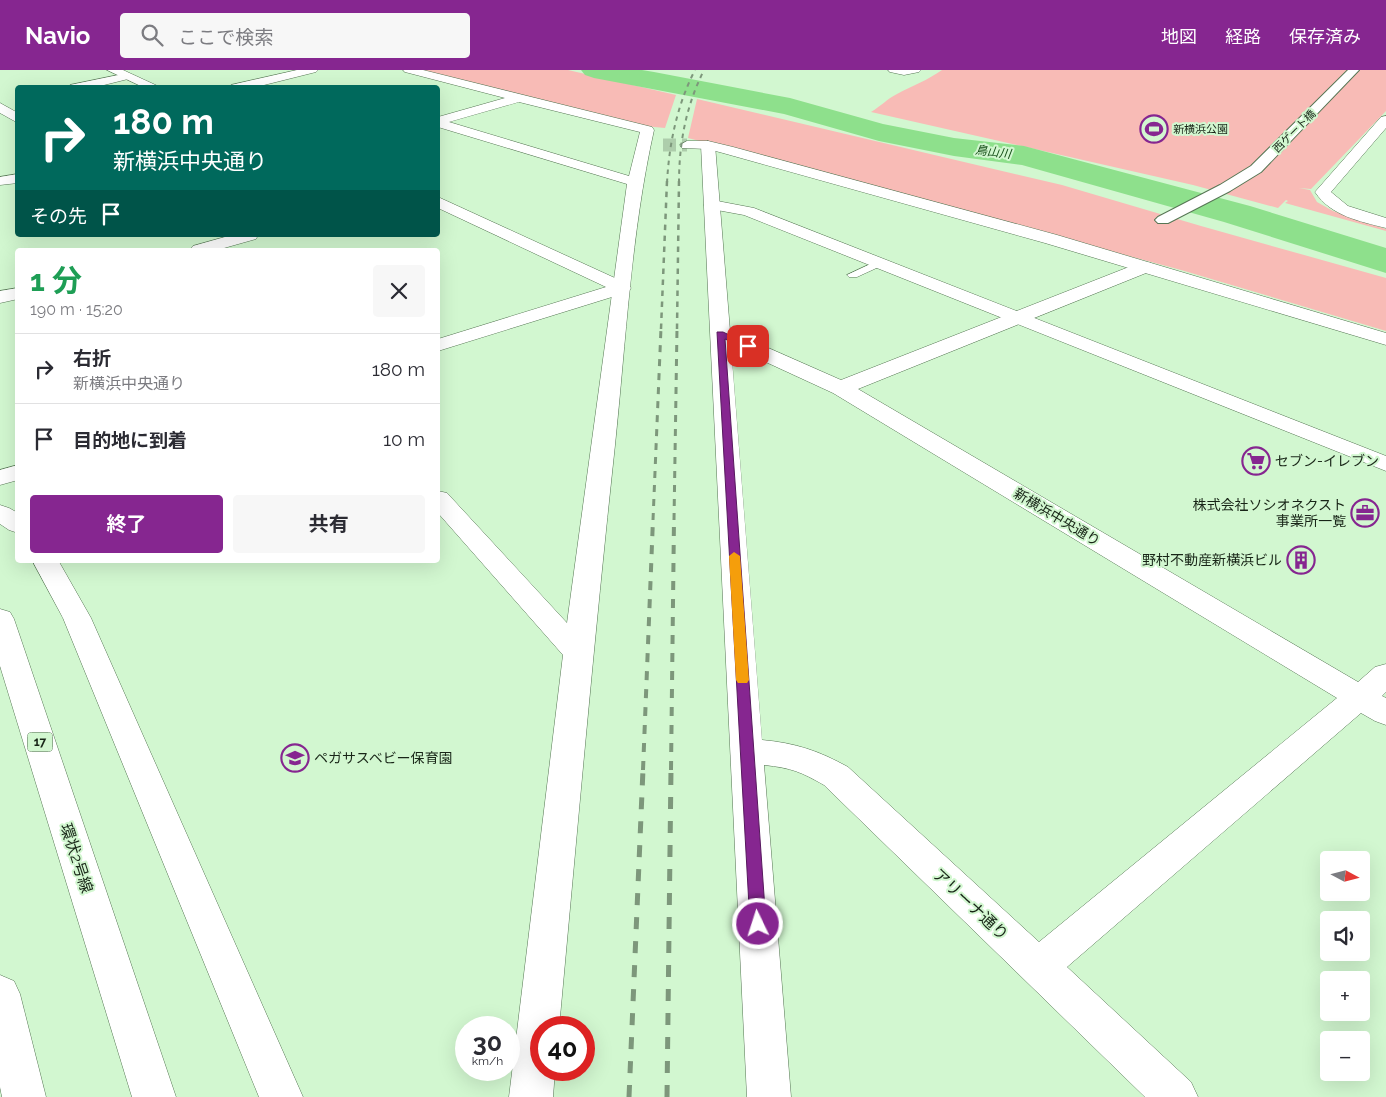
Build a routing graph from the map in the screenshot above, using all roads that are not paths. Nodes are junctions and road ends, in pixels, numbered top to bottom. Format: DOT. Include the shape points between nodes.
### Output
graph roads {
  1 [pos="113,70"];
  2 [pos="263,70"];
  3 [pos="312,70"];
  4 [pos="409,70"];
  5 [pos="894,70"];
  6 [pos="915,70"];
  7 [pos="1354,70"];
  8 [pos="128,76"];
  9 [pos="284,76"];
  10 [pos="88,85"];
  11 [pos="149,85"];
  12 [pos="247,85"];
  13 [pos="312,85"];
  14 [pos="520,98"];
  15 [pos="3,104"];
  16 [pos="15,116"];
  17 [pos="1386,120"];
  18 [pos="440,121"];
  19 [pos="440,123"];
  20 [pos="15,178"];
  21 [pos="0,181"];
  22 [pos="635,182"];
  23 [pos="440,203"];
  24 [pos="712,205"];
  25 [pos="1167,217"];
  26 [pos="1386,223"];
  27 [pos="196,237"];
  28 [pos="244,237"];
  29 [pos="208,248"];
  30 [pos="212,248"];
  31 [pos="879,263"];
  32 [pos="1145,267"];
  33 [pos="853,275"];
  34 [pos="622,288"];
  35 [pos="15,294"];
  36 [pos="0,297"];
  37 [pos="1018,319"];
  38 [pos="720,334"];
  39 [pos="1386,339"];
  40 [pos="440,343"];
  41 [pos="841,388"];
  42 [pos="1386,464"];
  43 [pos="15,473"];
  44 [pos="0,478"];
  45 [pos="440,500"];
  46 [pos="0,513"];
  47 [pos="15,523"];
  48 [pos="47,563"];
  49 [pos="0,619"];
  50 [pos="578,653"];
  51 [pos="1386,675"];
  52 [pos="1373,705"];
  53 [pos="747,751"];
  54 [pos="1038,967"];
  55 [pos="0,994"];
  56 [pos="24,1097"];
  57 [pos="154,1097"];
  58 [pos="281,1097"];
  59 [pos="531,1097"];
  60 [pos="769,1097"];
  61 [pos="1176,1097"];
  1 -- 8 [label="street"];
  2 -- 9 [label="street"];
  3 -- 9 [label="street"];
  4 -- 14 [label="street"];
  5 -- 6 [label="street"];
  7 -- 25 [label="street, 西ゲート橋" via="1256,169"];
  8 -- 10 [label="street"];
  8 -- 11 [label="street"];
  9 -- 12 [label="street"];
  9 -- 13 [label="street"];
  14 -- 18 [label="street"];
  14 -- 22 [label="street" via="647,130 650,145"];
  15 -- 16 [label="street"];
  17 -- 26 [label="street" via="1323,192 1333,204"];
  19 -- 22 [label="street"];
  20 -- 21 [label="street"];
  22 -- 34 [label="street"];
  23 -- 34 [label="street"];
  24 -- 31 [label="street" via="748,211"];
  24 -- 32 [label="street" via="698,145 1041,236"];
  24 -- 38 [label="street"];
  27 -- 29 [label="street"];
  28 -- 30 [label="street"];
  31 -- 33 [label="lane"];
  31 -- 37 [label="street"];
  32 -- 37 [label="street"];
  32 -- 39 [label="street"];
  34 -- 40 [label="street"];
  34 -- 50 [label="street"];
  35 -- 36 [label="street"];
  37 -- 41 [label="street"];
  37 -- 42 [label="street"];
  38 -- 41 [label="street, 新横浜中央通り"];
  38 -- 53 [label="street"];
  41 -- 52 [label="street, 新横浜中央通り"];
  43 -- 44 [label="street"];
  45 -- 50 [label="street"];
  46 -- 47 [label="street"];
  48 -- 58 [label="street" via="77,618"];
  49 -- 57 [label="street, 環状2号線 / 17"];
  50 -- 59 [label="street"];
  51 -- 52 [label="street"];
  52 -- 54 [label="street"];
  53 -- 54 [label="street, アリーナ通り" via="789,755 811,762 836,776"];
  53 -- 60 [label="street"];
  54 -- 61 [label="street, アリーナ通り"];
  55 -- 56 [label="street"];
}
